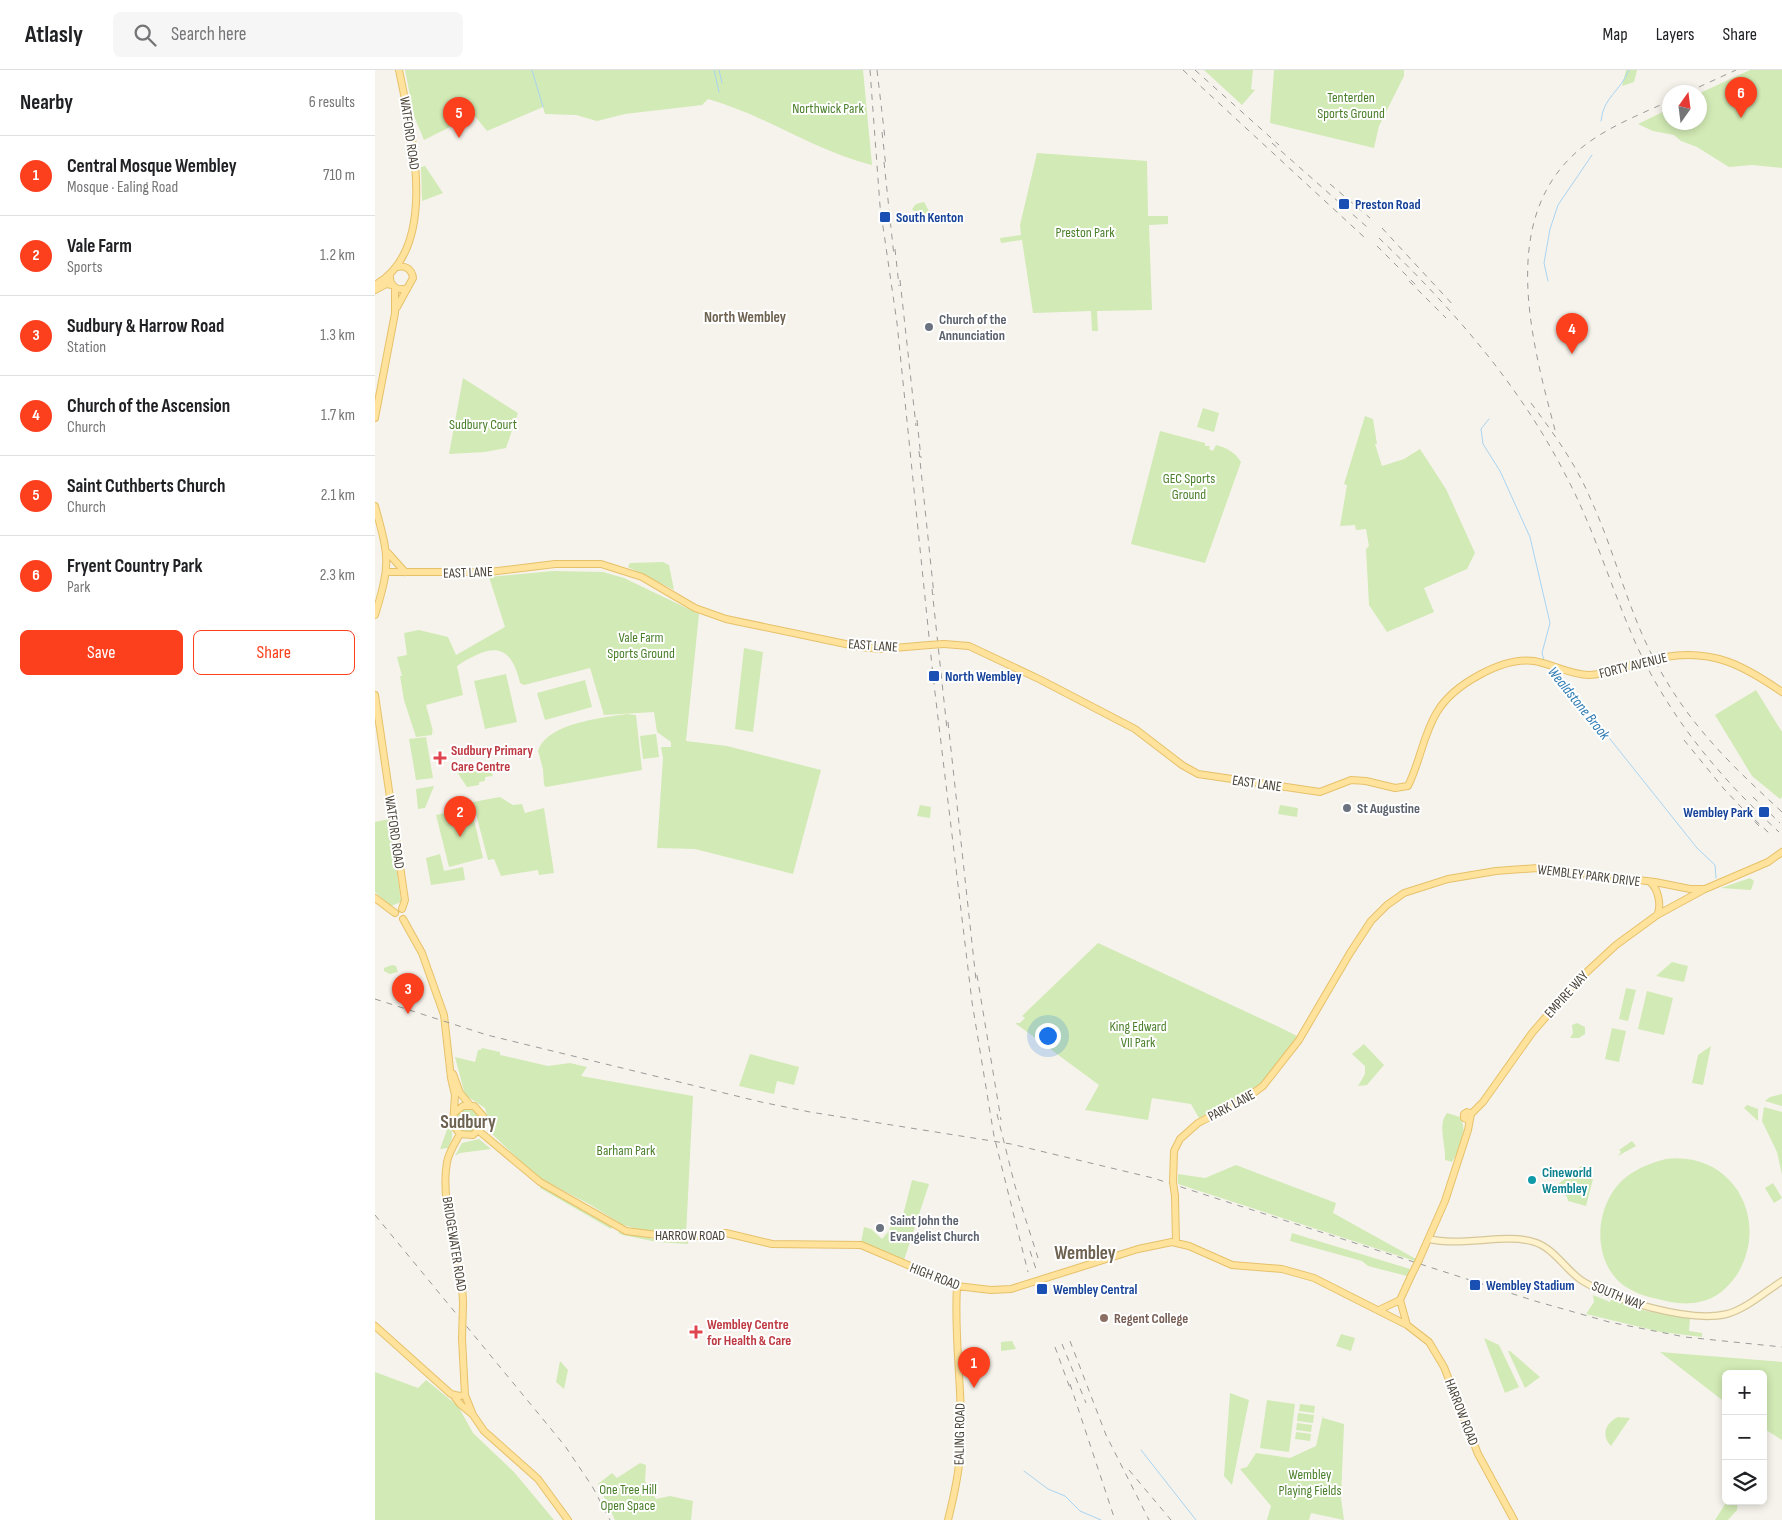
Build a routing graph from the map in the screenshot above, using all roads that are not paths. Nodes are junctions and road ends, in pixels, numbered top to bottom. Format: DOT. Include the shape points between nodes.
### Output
graph roads {
  1 [pos="399,70"];
  2 [pos="404,256"];
  3 [pos="397,267"];
  4 [pos="406,267"];
  5 [pos="390,275"];
  6 [pos="375,285"];
  7 [pos="394,286"];
  8 [pos="407,288"];
  9 [pos="375,290"];
  10 [pos="396,309"];
  11 [pos="375,418"];
  12 [pos="375,506"];
  13 [pos="387,552"];
  14 [pos="387,572"];
  15 [pos="405,572"];
  16 [pos="384,586"];
  17 [pos="375,615"];
  18 [pos="1782,692"];
  19 [pos="375,696"];
  20 [pos="1337,786"];
  21 [pos="1781,853"];
  22 [pos="1650,882"];
  23 [pos="1662,885"];
  24 [pos="1681,888"];
  25 [pos="1705,889"];
  26 [pos="1656,893"];
  27 [pos="375,898"];
  28 [pos="1685,900"];
  29 [pos="1659,904"];
  30 [pos="402,908"];
  31 [pos="1667,909"];
  32 [pos="395,913"];
  33 [pos="1657,915"];
  34 [pos="403,918"];
  35 [pos="1350,953"];
  36 [pos="449,1060"];
  37 [pos="470,1105"];
  38 [pos="454,1113"];
  39 [pos="479,1131"];
  40 [pos="460,1134"];
  41 [pos="1429,1239"];
  42 [pos="1176,1242"];
  43 [pos="871,1249"];
  44 [pos="1781,1283"];
  45 [pos="957,1286"];
  46 [pos="1400,1300"];
  47 [pos="1379,1310"];
  48 [pos="1407,1324"];
  49 [pos="375,1326"];
  50 [pos="465,1395"];
  51 [pos="454,1396"];
  52 [pos="473,1415"];
  53 [pos="568,1520"];
  54 [pos="948,1520"];
  55 [pos="1514,1520"];
  1 -- 2 [label="main road, WATFORD ROAD" via="416,167 414,215"];
  2 -- 3 [label="main road, WATFORD ROAD"];
  2 -- 4 [label="main road, WATFORD ROAD"];
  3 -- 4 [label="main road"];
  3 -- 5 [label="main road"];
  4 -- 8 [label="main road" via="413,278"];
  5 -- 6 [label="main road"];
  5 -- 7 [label="main road"];
  7 -- 8 [label="main road"];
  7 -- 9 [label="main road" via="386,284"];
  7 -- 10 [label="main road"];
  8 -- 10 [label="main road"];
  10 -- 11 [label="main road"];
  12 -- 13 [label="main road"];
  13 -- 14 [label="main road"];
  13 -- 15 [label="main road"];
  14 -- 15 [label="main road, EAST LANE"];
  14 -- 16 [label="main road"];
  15 -- 16 [label="main road"];
  15 -- 20 [label="main road, EAST LANE, bridge" via="489,572 555,564 601,564 642,577 695,608 726,619 860,647 969,646 1135,729 1196,773 1307,791 1320,792"];
  16 -- 17 [label="main road"];
  18 -- 20 [label="main road, FORTY AVENUE, bridge" via="1752,672 1713,656 1685,653 1665,656 1591,675 1518,660 1467,682 1450,694 1426,734 1408,786 1395,788 1366,780 1351,780"];
  19 -- 30 [label="main road, WATFORD ROAD" via="405,900"];
  21 -- 25 [label="main road, WEMBLEY PARK DRIVE" via="1768,862"];
  22 -- 23 [label="main road, WEMBLEY PARK DRIVE"];
  22 -- 26 [label="main road, WEMBLEY PARK DRIVE"];
  22 -- 35 [label="main road, WEMBLEY PARK DRIVE" via="1539,868 1448,879 1417,887 1387,905 1371,921"];
  23 -- 24 [label="main road, WEMBLEY PARK DRIVE"];
  23 -- 26 [label="main road, WEMBLEY PARK DRIVE"];
  24 -- 25 [label="main road, WEMBLEY PARK DRIVE"];
  24 -- 28 [label="main road" via="1685,892"];
  25 -- 28 [label="main road, EMPIRE WAY"];
  26 -- 29 [label="main road, WEMBLEY PARK DRIVE"];
  27 -- 32 [label="main road"];
  28 -- 31 [label="main road, EMPIRE WAY"];
  29 -- 31 [label="main road"];
  29 -- 33 [label="main road, WEMBLEY PARK DRIVE"];
  30 -- 32 [label="main road"];
  30 -- 34 [label="main road" via="406,913"];
  31 -- 33 [label="main road, EMPIRE WAY"];
  32 -- 34 [label="main road" via="397,918"];
  33 -- 41 [label="main road, EMPIRE WAY" via="1577,981 1537,1026 1469,1117 1468,1130 1445,1201"];
  34 -- 36 [label="main road" via="433,980 444,1015"];
  35 -- 42 [label="main road, PARK LANE, bridge" via="1299,1040 1263,1086 1198,1122 1180,1140 1174,1152"];
  36 -- 37 [label="main road" via="460,1093"];
  36 -- 38 [label="main road" via="455,1094"];
  37 -- 38 [label="main road"];
  37 -- 39 [label="main road" via="483,1116"];
  38 -- 40 [label="main road" via="453,1125"];
  39 -- 40 [label="main road" via="469,1136"];
  39 -- 43 [label="main road, HARROW ROAD" via="539,1182 626,1231 680,1238 726,1233 769,1244 861,1245"];
  40 -- 50 [label="main road, BRIDGEWATER ROAD, bridge" via="447,1161 445,1179 462,1280"];
  41 -- 44 [label="main road, SOUTH WAY" via="1521,1239 1533,1242 1549,1250 1582,1280 1598,1288 1647,1307 1699,1316 1733,1312"];
  41 -- 46 [label="main road, EMPIRE WAY, bridge"];
  42 -- 45 [label="main road, HIGH ROAD" via="1138,1249 1006,1290"];
  42 -- 47 [label="main road, HARROW ROAD" via="1232,1264 1308,1275"];
  43 -- 45 [label="main road, HIGH ROAD"];
  45 -- 54 [label="main road, EALING ROAD" via="961,1428 957,1481"];
  46 -- 47 [label="main road"];
  46 -- 48 [label="main road"];
  47 -- 48 [label="main road, HARROW ROAD"];
  48 -- 55 [label="main road, HARROW ROAD" via="1423,1336 1438,1357 1478,1454"];
  49 -- 51 [label="main road, BRIDGEWATER ROAD"];
  50 -- 51 [label="main road"];
  50 -- 52 [label="main road, BRIDGEWATER ROAD"];
  51 -- 52 [label="main road, BRIDGEWATER ROAD"];
  52 -- 53 [label="main road, BRIDGEWATER ROAD" via="484,1431 538,1479"];
}
